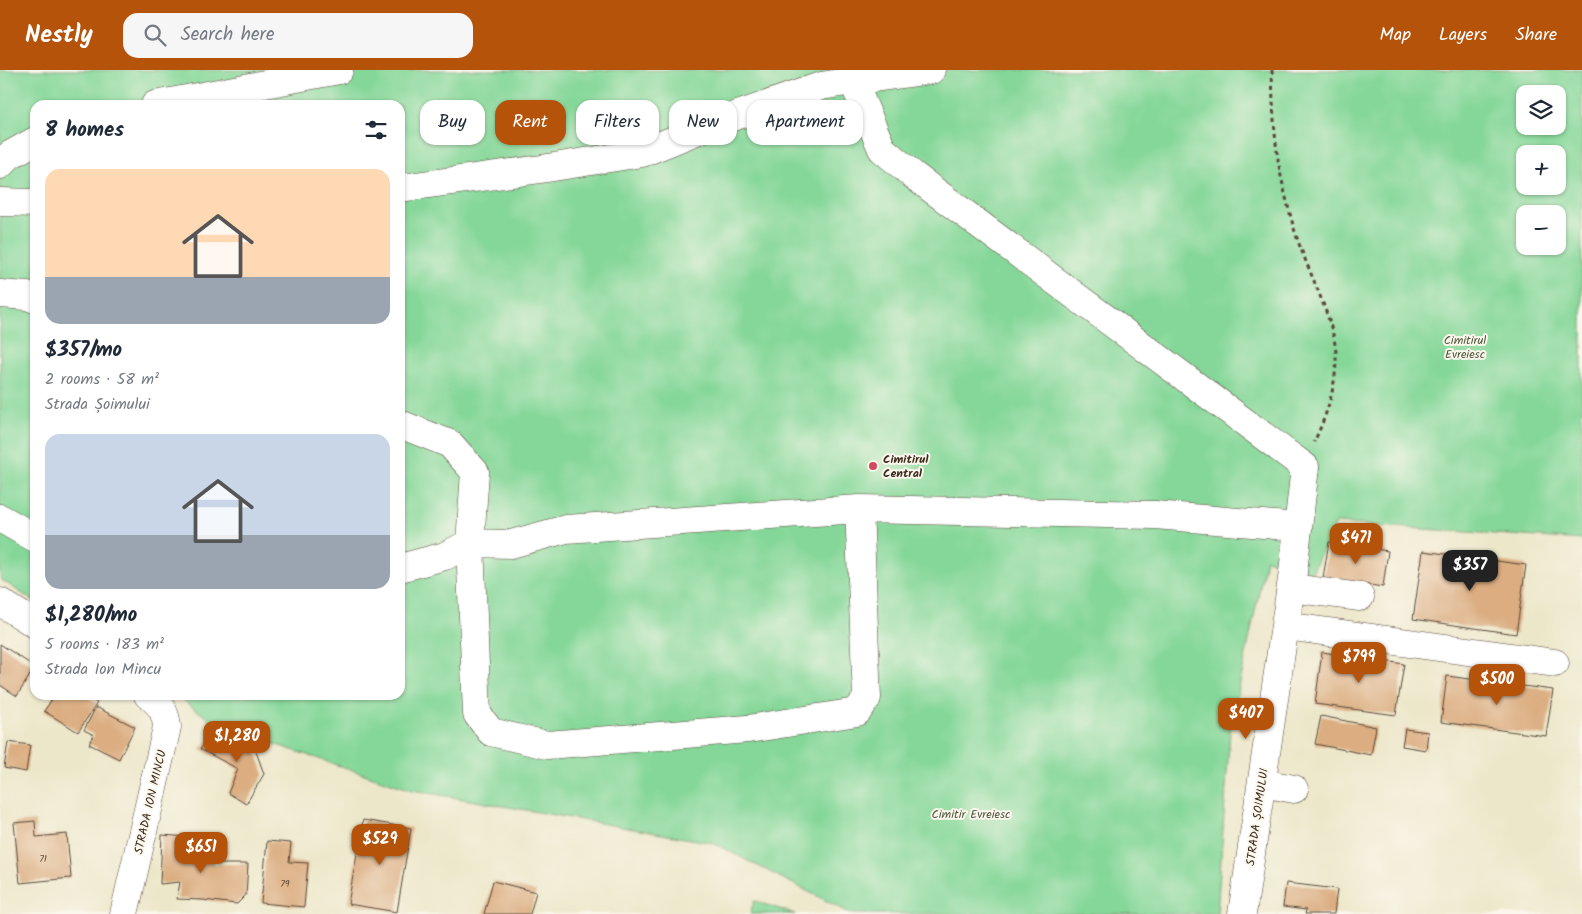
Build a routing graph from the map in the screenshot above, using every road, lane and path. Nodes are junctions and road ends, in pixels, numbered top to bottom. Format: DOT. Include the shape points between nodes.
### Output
graph roads {
  1 [pos="339,70"];
  2 [pos="931,70"];
  3 [pos="1272,70"];
  4 [pos="853,81"];
  5 [pos="181,100"];
  6 [pos="30,144"];
  7 [pos="0,165"];
  8 [pos="405,187"];
  9 [pos="0,202"];
  10 [pos="30,203"];
  11 [pos="0,294"];
  12 [pos="30,297"];
  13 [pos="405,426"];
  14 [pos="1305,467"];
  15 [pos="859,510"];
  16 [pos="0,518"];
  17 [pos="1298,527"];
  18 [pos="30,535"];
  19 [pos="470,543"];
  20 [pos="405,567"];
  21 [pos="1292,580"];
  22 [pos="1360,597"];
  23 [pos="0,602"];
  24 [pos="30,621"];
  25 [pos="1285,626"];
  26 [pos="1555,663"];
  27 [pos="153,700"];
  28 [pos="1262,783"];
  29 [pos="1294,789"];
  30 [pos="124,914"];
  31 [pos="1242,914"];
  1 -- 5 [label="street"];
  2 -- 4 [label="street"];
  3 -- 14 [label="path" via="1281,175 1300,246 1336,353 1326,417"];
  4 -- 8 [label="street" via="820,86 642,153"];
  4 -- 14 [label="street" via="882,148 913,175"];
  6 -- 7 [label="street"];
  9 -- 10 [label="street"];
  11 -- 12 [label="street"];
  13 -- 19 [label="street" via="450,444 475,472"];
  14 -- 17 [label="street, STRADA ȘOIMULUI"];
  15 -- 17 [label="street" via="1155,515"];
  15 -- 19 [label="street" via="566,529 512,544"];
  15 -- 19 [label="street" via="867,698 857,712 748,729 546,745 491,732 477,714"];
  16 -- 18 [label="street"];
  17 -- 21 [label="street, STRADA ȘOIMULUI"];
  19 -- 20 [label="street" via="445,556"];
  21 -- 22 [label="street"];
  21 -- 25 [label="street, STRADA ȘOIMULUI"];
  23 -- 24 [label="street"];
  25 -- 26 [label="street"];
  25 -- 28 [label="street, STRADA ȘOIMULUI"];
  27 -- 30 [label="street, STRADA ION MINCU" via="166,715 168,727"];
  28 -- 29 [label="street"];
  28 -- 31 [label="street, STRADA ȘOIMULUI"];
}
